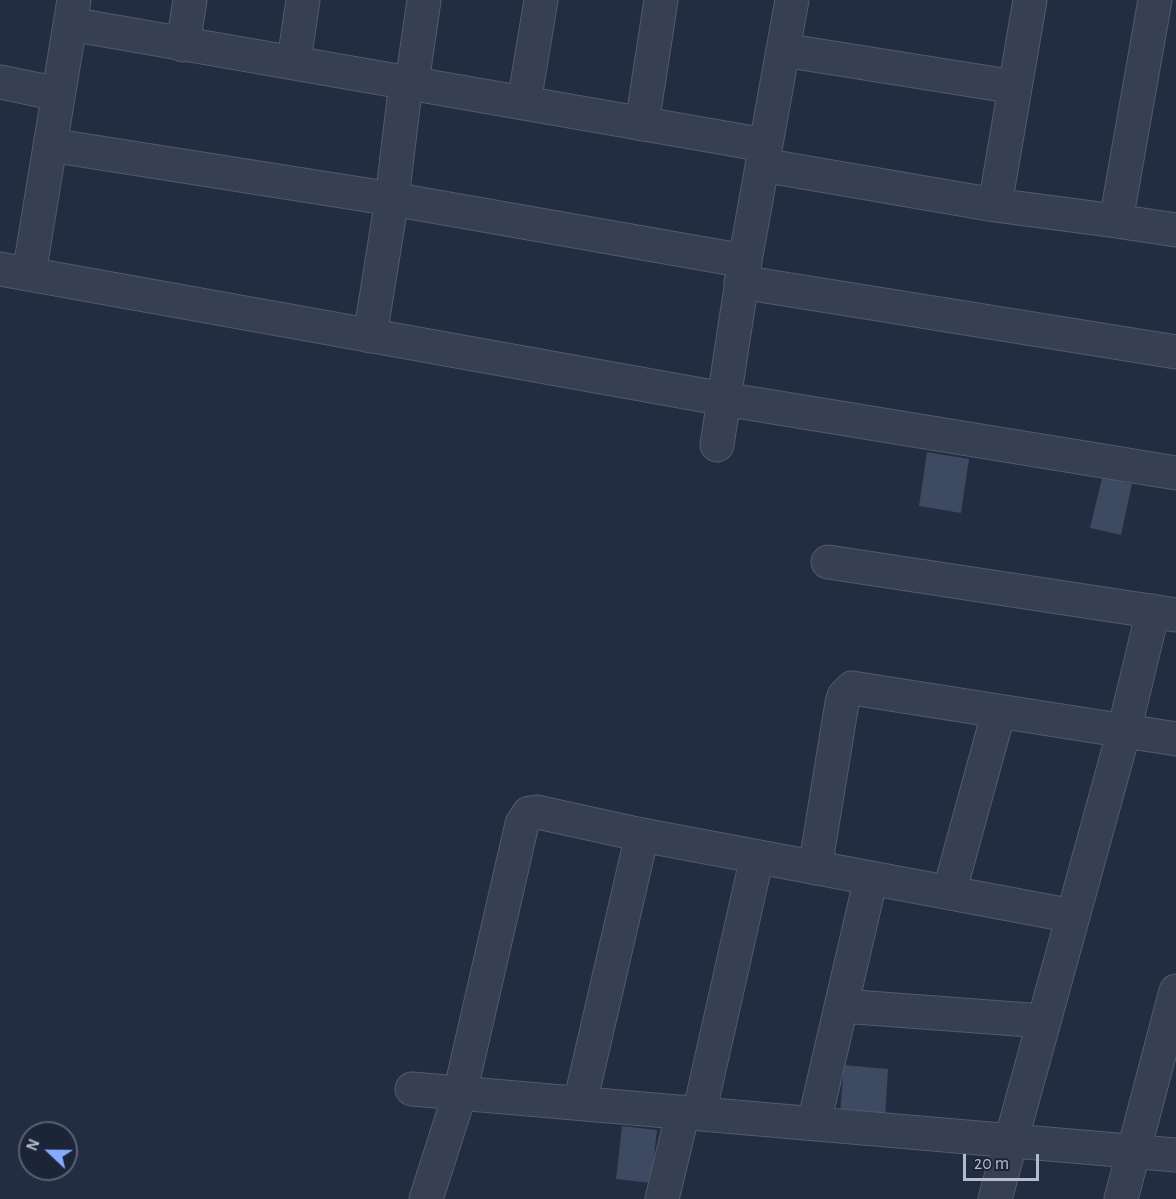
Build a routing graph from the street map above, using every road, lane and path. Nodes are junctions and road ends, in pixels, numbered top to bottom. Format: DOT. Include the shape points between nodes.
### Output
graph roads {
  1 [pos="190,0"];
  2 [pos="303,0"];
  3 [pos="424,0"];
  4 [pos="541,0"];
  5 [pos="661,0"];
  6 [pos="792,0"];
  7 [pos="1030,0"];
  8 [pos="1155,0"];
  9 [pos="72,12"];
  10 [pos="183,45"];
  11 [pos="783,50"];
  12 [pos="294,62"];
  13 [pos="0,82"];
  14 [pos="409,83"];
  15 [pos="1015,87"];
  16 [pos="58,94"];
  17 [pos="524,103"];
  18 [pos="642,124"];
  19 [pos="50,145"];
  20 [pos="764,155"];
  21 [pos="392,199"];
  22 [pos="995,205"];
  23 [pos="1116,221"];
  24 [pos="1176,230"];
  25 [pos="14,271"];
  26 [pos="743,272"];
  27 [pos="370,336"];
  28 [pos="1176,352"];
  29 [pos="724,399"];
  30 [pos="717,445"];
  31 [pos="1176,473"];
  32 [pos="828,562"];
  33 [pos="1164,613"];
  34 [pos="999,711"];
  35 [pos="1125,731"];
  36 [pos="1176,739"];
  37 [pos="642,836"];
  38 [pos="756,857"];
  39 [pos="815,868"];
  40 [pos="872,878"];
  41 [pos="949,893"];
  42 [pos="1072,916"];
  43 [pos="1176,991"];
  44 [pos="842,1006"];
  45 [pos="1043,1021"];
  46 [pos="412,1089"];
  47 [pos="460,1092"];
  48 [pos="580,1103"];
  49 [pos="691,1113"];
  50 [pos="814,1123"];
  51 [pos="1010,1140"];
  52 [pos="1133,1151"];
  53 [pos="1176,1155"];
  54 [pos="426,1199"];
  55 [pos="662,1199"];
  56 [pos="995,1199"];
  57 [pos="1120,1199"];
  1 -- 10 [label="street"];
  2 -- 12 [label="street"];
  3 -- 14 [label="street"];
  4 -- 17 [label="street"];
  5 -- 18 [label="street"];
  6 -- 11 [label="street"];
  7 -- 15 [label="street"];
  8 -- 23 [label="street"];
  9 -- 10 [label="street"];
  9 -- 16 [label="street"];
  10 -- 12 [label="street"];
  11 -- 15 [label="street"];
  11 -- 20 [label="street"];
  12 -- 14 [label="street"];
  13 -- 16 [label="street"];
  14 -- 17 [label="street"];
  14 -- 21 [label="street"];
  15 -- 22 [label="street"];
  16 -- 19 [label="street"];
  17 -- 18 [label="street"];
  18 -- 20 [label="street"];
  19 -- 21 [label="street"];
  19 -- 25 [label="street"];
  20 -- 22 [label="street"];
  20 -- 26 [label="street"];
  21 -- 26 [label="street"];
  21 -- 27 [label="street"];
  22 -- 23 [label="street"];
  23 -- 24 [label="street"];
  25 -- 27 [label="street"];
  26 -- 28 [label="street"];
  26 -- 29 [label="street"];
  27 -- 29 [label="street"];
  29 -- 30 [label="street"];
  29 -- 31 [label="street"];
  32 -- 33 [label="street"];
  33 -- 35 [label="street"];
  34 -- 35 [label="street"];
  34 -- 39 [label="street" via="863,689 847,691"];
  34 -- 41 [label="street"];
  35 -- 36 [label="street"];
  35 -- 42 [label="street"];
  37 -- 38 [label="street"];
  37 -- 47 [label="street" via="537,812 525,817"];
  37 -- 48 [label="street"];
  38 -- 39 [label="street"];
  38 -- 49 [label="street"];
  39 -- 40 [label="street"];
  40 -- 41 [label="street"];
  40 -- 44 [label="street"];
  41 -- 42 [label="street"];
  42 -- 45 [label="street"];
  43 -- 52 [label="street"];
  44 -- 45 [label="street"];
  44 -- 50 [label="street"];
  45 -- 51 [label="street"];
  46 -- 47 [label="street"];
  47 -- 48 [label="street"];
  47 -- 54 [label="street"];
  48 -- 49 [label="street"];
  49 -- 50 [label="street"];
  49 -- 55 [label="street"];
  50 -- 51 [label="street"];
  51 -- 52 [label="street"];
  51 -- 56 [label="street"];
  52 -- 53 [label="street"];
  52 -- 57 [label="street"];
}
